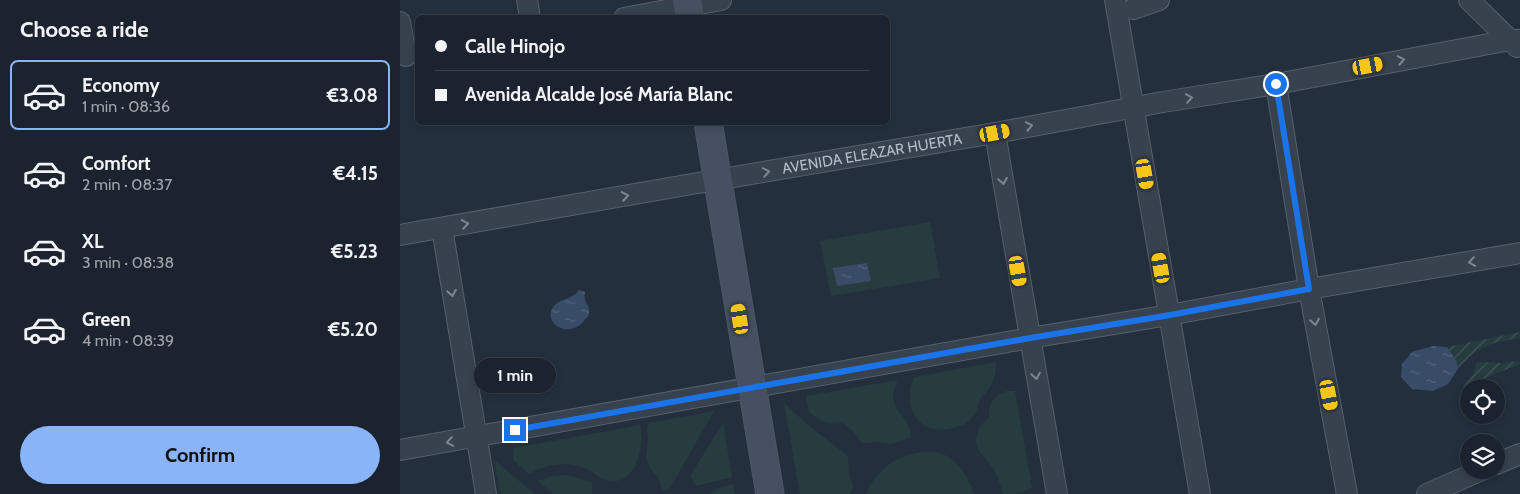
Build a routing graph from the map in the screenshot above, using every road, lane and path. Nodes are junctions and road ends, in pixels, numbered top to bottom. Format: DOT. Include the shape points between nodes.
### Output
graph roads {
  1 [pos="527,0"];
  2 [pos="721,0"];
  3 [pos="1115,0"];
  4 [pos="1159,0"];
  5 [pos="1469,0"];
  6 [pos="688,8"];
  7 [pos="1133,10"];
  8 [pos="530,15"];
  9 [pos="643,15"];
  10 [pos="400,22"];
  11 [pos="1517,43"];
  12 [pos="408,56"];
  13 [pos="1276,84"];
  14 [pos="1133,108"];
  15 [pos="709,125"];
  16 [pos="995,133"];
  17 [pos="718,180"];
  18 [pos="442,228"];
  19 [pos="400,235"];
  20 [pos="1520,254"];
  21 [pos="1309,289"];
  22 [pos="1170,315"];
  23 [pos="1030,338"];
  24 [pos="751,388"];
  25 [pos="476,437"];
  26 [pos="400,450"];
  27 [pos="1520,454"];
  28 [pos="1505,460"];
  29 [pos="1461,479"];
  30 [pos="486,494"];
  31 [pos="770,494"];
  32 [pos="1057,494"];
  33 [pos="1200,494"];
  34 [pos="1347,494"];
  35 [pos="1427,494"];
  1 -- 8 [label="street"];
  2 -- 6 [label="street"];
  3 -- 14 [label="street"];
  4 -- 7 [label="street"];
  5 -- 11 [label="street"];
  6 -- 9 [label="street"];
  10 -- 12 [label="street"];
  13 -- 11 [label="street, AVENIDA ELEAZAR HUERTA, one-way"];
  14 -- 13 [label="street, AVENIDA ELEAZAR HUERTA, one-way"];
  13 -- 21 [label="street"];
  16 -- 14 [label="street, AVENIDA ELEAZAR HUERTA, one-way"];
  14 -- 22 [label="street"];
  15 -- 17 [label="street"];
  17 -- 16 [label="street, AVENIDA ELEAZAR HUERTA, one-way"];
  16 -- 23 [label="street, one-way"];
  18 -- 17 [label="street, AVENIDA ELEAZAR HUERTA, one-way"];
  17 -- 24 [label="street"];
  18 -- 19 [label="street, AVENIDA ELEAZAR HUERTA"];
  18 -- 25 [label="street, one-way"];
  20 -- 21 [label="street, one-way"];
  21 -- 22 [label="street"];
  21 -- 34 [label="street, one-way"];
  22 -- 23 [label="street"];
  22 -- 33 [label="street"];
  23 -- 24 [label="street"];
  23 -- 32 [label="street, one-way"];
  24 -- 25 [label="street"];
  24 -- 31 [label="street"];
  25 -- 26 [label="street, one-way"];
  25 -- 30 [label="street"];
  27 -- 28 [label="street"];
  29 -- 35 [label="street"];
}
